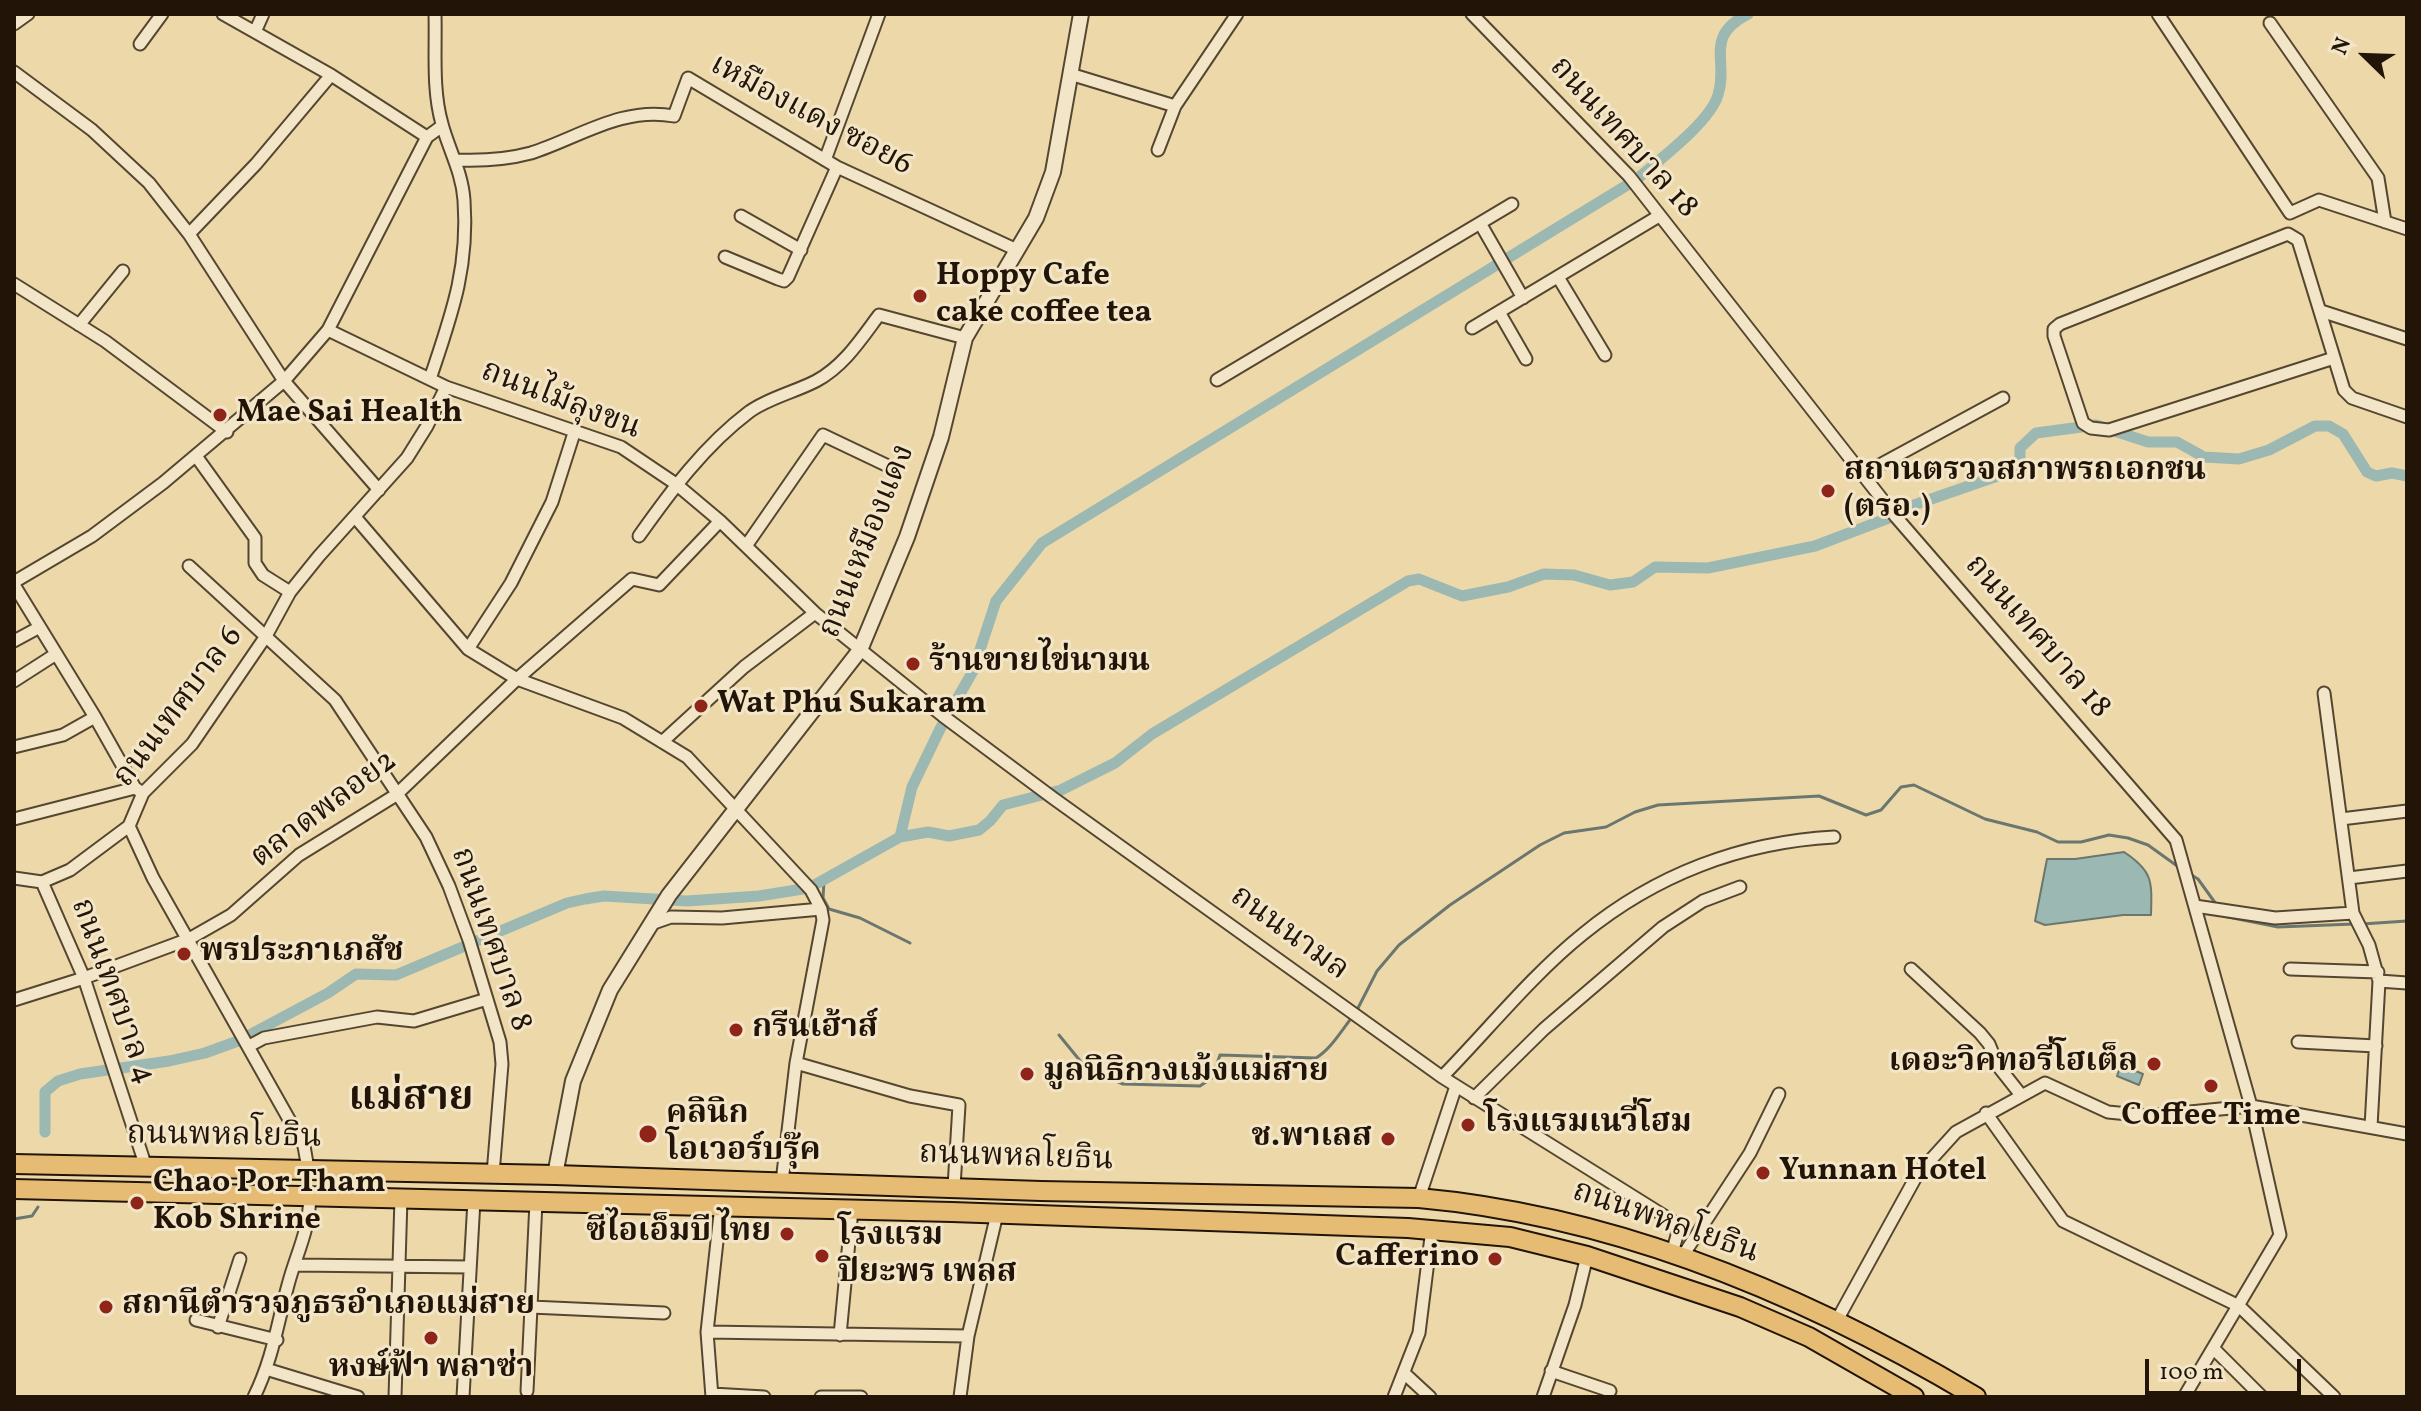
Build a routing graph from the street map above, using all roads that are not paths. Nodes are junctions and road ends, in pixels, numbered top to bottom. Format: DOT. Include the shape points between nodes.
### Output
graph roads {
  1 [pos="28,14"];
  2 [pos="162,14"];
  3 [pos="223,14"];
  4 [pos="263,14"];
  5 [pos="435,14"];
  6 [pos="864,14"];
  7 [pos="1081,14"];
  8 [pos="1237,14"];
  9 [pos="1472,14"];
  10 [pos="2158,14"];
  11 [pos="878,17"];
  12 [pos="2270,23"];
  13 [pos="14,24"];
  14 [pos="255,32"];
  15 [pos="140,44"];
  16 [pos="14,72"];
  17 [pos="1070,74"];
  18 [pos="331,75"];
  19 [pos="1175,106"];
  20 [pos="442,126"];
  21 [pos="427,137"];
  22 [pos="1158,150"];
  23 [pos="457,160"];
  24 [pos="825,160"];
  25 [pos="837,167"];
  26 [pos="1512,204"];
  27 [pos="741,216"];
  28 [pos="1659,216"];
  29 [pos="2385,222"];
  30 [pos="1480,223"];
  31 [pos="2407,229"];
  32 [pos="189,234"];
  33 [pos="801,250"];
  34 [pos="1017,250"];
  35 [pos="725,257"];
  36 [pos="123,271"];
  37 [pos="1558,277"];
  38 [pos="14,284"];
  39 [pos="1523,298"];
  40 [pos="2321,311"];
  41 [pos="1499,312"];
  42 [pos="79,325"];
  43 [pos="1472,328"];
  44 [pos="328,330"];
  45 [pos="965,338"];
  46 [pos="2407,339"];
  47 [pos="1605,355"];
  48 [pos="2334,358"];
  49 [pos="1526,359"];
  50 [pos="430,379"];
  51 [pos="1217,380"];
  52 [pos="284,381"];
  53 [pos="446,387"];
  54 [pos="2003,398"];
  55 [pos="2407,417"];
  56 [pos="575,430"];
  57 [pos="227,432"];
  58 [pos="196,456"];
  59 [pos="886,465"];
  60 [pos="1863,474"];
  61 [pos="676,484"];
  62 [pos="379,490"];
  63 [pos="355,517"];
  64 [pos="720,521"];
  65 [pos="639,536"];
  66 [pos="746,546"];
  67 [pos="189,566"];
  68 [pos="14,584"];
  69 [pos="290,592"];
  70 [pos="815,613"];
  71 [pos="38,628"];
  72 [pos="266,636"];
  73 [pos="14,641"];
  74 [pos="468,649"];
  75 [pos="860,650"];
  76 [pos="56,654"];
  77 [pos="517,679"];
  78 [pos="14,681"];
  79 [pos="2324,693"];
  80 [pos="95,717"];
  81 [pos="662,742"];
  82 [pos="14,747"];
  83 [pos="139,791"];
  84 [pos="396,795"];
  85 [pos="736,808"];
  86 [pos="2407,811"];
  87 [pos="14,819"];
  88 [pos="2341,819"];
  89 [pos="129,826"];
  90 [pos="1834,837"];
  91 [pos="2407,871"];
  92 [pos="14,878"];
  93 [pos="2349,878"];
  94 [pos="42,882"];
  95 [pos="1740,887"];
  96 [pos="816,900"];
  97 [pos="2195,906"];
  98 [pos="2356,920"];
  99 [pos="652,922"];
  100 [pos="189,939"];
  101 [pos="1911,969"];
  102 [pos="2290,969"];
  103 [pos="2378,976"];
  104 [pos="84,978"];
  105 [pos="2407,983"];
  106 [pos="487,999"];
  107 [pos="14,1000"];
  108 [pos="2298,1042"];
  109 [pos="249,1046"];
  110 [pos="2376,1046"];
  111 [pos="796,1063"];
  112 [pos="1442,1077"];
  113 [pos="1456,1086"];
  114 [pos="1779,1094"];
  115 [pos="2021,1095"];
  116 [pos="1474,1098"];
  117 [pos="2251,1106"];
  118 [pos="1986,1113"];
  119 [pos="2371,1127"];
  120 [pos="2407,1134"];
  121 [pos="14,1164"];
  122 [pos="146,1167"];
  123 [pos="171,1167"];
  124 [pos="308,1169"];
  125 [pos="493,1174"];
  126 [pos="555,1175"];
  127 [pos="782,1182"];
  128 [pos="954,1187"];
  129 [pos="14,1189"];
  130 [pos="999,1189"];
  131 [pos="169,1191"];
  132 [pos="310,1195"];
  133 [pos="401,1198"];
  134 [pos="1419,1198"];
  135 [pos="474,1200"];
  136 [pos="536,1202"];
  137 [pos="721,1205"];
  138 [pos="852,1210"];
  139 [pos="952,1212"];
  140 [pos="997,1214"];
  141 [pos="1432,1229"];
  142 [pos="1677,1255"];
  143 [pos="1587,1256"];
  144 [pos="240,1259"];
  145 [pos="295,1265"];
  146 [pos="399,1267"];
  147 [pos="470,1267"];
  148 [pos="2239,1306"];
  149 [pos="531,1307"];
  150 [pos="664,1313"];
  151 [pos="196,1320"];
  152 [pos="1836,1322"];
  153 [pos="218,1327"];
  154 [pos="707,1332"];
  155 [pos="840,1335"];
  156 [pos="968,1336"];
  157 [pos="277,1340"];
  158 [pos="2214,1349"];
  159 [pos="266,1369"];
  160 [pos="1551,1371"];
  161 [pos="1404,1373"];
  162 [pos="527,1391"];
  163 [pos="1610,1391"];
  164 [pos="712,1396"];
  165 [pos="1973,1396"];
  166 [pos="254,1397"];
  167 [pos="358,1397"];
  168 [pos="395,1397"];
  169 [pos="463,1397"];
  170 [pos="764,1397"];
  171 [pos="821,1397"];
  172 [pos="861,1397"];
  173 [pos="960,1397"];
  174 [pos="1394,1397"];
  175 [pos="1430,1397"];
  176 [pos="1543,1397"];
  177 [pos="1914,1397"];
  178 [pos="2184,1397"];
  179 [pos="2262,1397"];
  180 [pos="2334,1397"];
  1 -- 13 [label="street"];
  2 -- 15 [label="street"];
  3 -- 14 [label="street"];
  4 -- 14 [label="street"];
  5 -- 20 [label="street"];
  6 -- 11 [label="street"];
  7 -- 17 [label="street, ถนนเหมืองแดง"];
  8 -- 19 [label="street"];
  9 -- 28 [label="street, ถนนเทศบาล 18" via="1629,176"];
  10 -- 29 [label="street" via="2290,213 2319,200"];
  11 -- 24 [label="street"];
  12 -- 29 [label="street" via="2378,178"];
  14 -- 18 [label="street"];
  16 -- 32 [label="street" via="92,130 149,183"];
  17 -- 19 [label="street"];
  17 -- 34 [label="street, ถนนเหมืองแดง" via="1053,172"];
  18 -- 21 [label="street"];
  18 -- 32 [label="street"];
  19 -- 22 [label="street"];
  20 -- 21 [label="street"];
  20 -- 23 [label="street"];
  21 -- 44 [label="street"];
  23 -- 24 [label="street, เหมืองแดง ซอย6" via="495,161 532,152 633,114 674,116 688,78"];
  23 -- 50 [label="street" via="464,199 463,263 457,299"];
  24 -- 25 [label="street, เหมืองแดง ซอย6"];
  25 -- 33 [label="street"];
  25 -- 34 [label="street, เหมืองแดง ซอย6"];
  26 -- 30 [label="street"];
  27 -- 33 [label="street"];
  28 -- 37 [label="street"];
  28 -- 60 [label="street, ถนนเทศบาล 18"];
  29 -- 31 [label="street"];
  30 -- 39 [label="street"];
  30 -- 51 [label="street"];
  32 -- 52 [label="street"];
  33 -- 35 [label="street" via="784,281"];
  34 -- 45 [label="street, ถนนเหมืองแดง"];
  36 -- 42 [label="street"];
  37 -- 39 [label="street"];
  37 -- 47 [label="street"];
  38 -- 42 [label="street"];
  39 -- 41 [label="street"];
  40 -- 46 [label="street"];
  40 -- 48 [label="street"];
  40 -- 48 [label="street" via="2298,240 2288,234 2060,324 2054,336 2083,423 2109,430"];
  41 -- 43 [label="street"];
  41 -- 49 [label="street"];
  42 -- 57 [label="street"];
  44 -- 50 [label="street, ถนนไม้ลุงขน"];
  44 -- 52 [label="street"];
  45 -- 61 [label="street" via="879,315 848,356 818,379 751,410"];
  45 -- 75 [label="street, ถนนเหมืองแดง" via="941,437"];
  48 -- 55 [label="street" via="2344,390 2352,398"];
  50 -- 53 [label="street, ถนนไม้ลุงขน"];
  52 -- 57 [label="street"];
  52 -- 62 [label="street"];
  53 -- 56 [label="street, ถนนไม้ลุงขน"];
  53 -- 62 [label="street, ถนนเทศบาล 6" via="407,458"];
  54 -- 60 [label="street"];
  56 -- 61 [label="street, ถนนไม้ลุงขน" via="621,447"];
  56 -- 74 [label="street" via="552,502 511,583"];
  57 -- 58 [label="street"];
  58 -- 68 [label="street" via="92,536"];
  58 -- 69 [label="street" via="255,538 255,563 263,575"];
  59 -- 66 [label="street" via="823,435"];
  60 -- 97 [label="street, ถนนเทศบาล 18" via="2176,840"];
  61 -- 64 [label="street, ถนนไม้ลุงขน"];
  61 -- 65 [label="street"];
  62 -- 63 [label="street, ถนนเทศบาล 6"];
  63 -- 69 [label="street, ถนนเทศบาล 6"];
  63 -- 74 [label="street"];
  64 -- 66 [label="street, ถนนไม้ลุงขน"];
  64 -- 77 [label="street, ตลาดพลอย2" via="659,585 632,579"];
  66 -- 70 [label="street, ถนนไม้ลุงขน"];
  67 -- 72 [label="street, ถนนเทศบาล 8"];
  68 -- 71 [label="street"];
  69 -- 72 [label="street, ถนนเทศบาล 6"];
  70 -- 75 [label="street, ถนนไม้ลุงขน"];
  70 -- 81 [label="street" via="744,667"];
  71 -- 73 [label="street"];
  71 -- 76 [label="street"];
  72 -- 83 [label="street, ถนนเทศบาล 6" via="192,744"];
  72 -- 84 [label="street, ถนนเทศบาล 8" via="335,700"];
  74 -- 77 [label="street"];
  75 -- 85 [label="street, ถนนเหมืองแดง"];
  75 -- 112 [label="street, ถนนนามล" via="1053,798"];
  76 -- 78 [label="street"];
  76 -- 80 [label="street"];
  77 -- 81 [label="street" via="623,718"];
  77 -- 84 [label="street, ตลาดพลอย2"];
  79 -- 88 [label="street"];
  80 -- 82 [label="street" via="63,735"];
  80 -- 83 [label="street"];
  81 -- 85 [label="street" via="687,757"];
  83 -- 87 [label="street"];
  83 -- 89 [label="street, ถนนเทศบาล 6"];
  84 -- 100 [label="street, ตลาดพลอย2" via="299,855 231,915"];
  84 -- 106 [label="street, ถนนเทศบาล 8" via="426,837 449,886"];
  85 -- 96 [label="street"];
  85 -- 99 [label="street, ถนนเหมืองแดง"];
  86 -- 88 [label="street"];
  88 -- 93 [label="street"];
  89 -- 94 [label="street" via="70,870"];
  89 -- 100 [label="street, ถนนเทศบาล 6"];
  90 -- 112 [label="street" via="1747,849 1654,886 1582,934"];
  91 -- 93 [label="street"];
  92 -- 94 [label="street"];
  93 -- 98 [label="street"];
  94 -- 104 [label="street, ถนนเทศบาล 4"];
  95 -- 116 [label="street" via="1703,901 1639,946"];
  96 -- 99 [label="street" via="722,918"];
  96 -- 111 [label="street" via="823,920"];
  97 -- 98 [label="street" via="2275,918"];
  97 -- 117 [label="street, ถนนเทศบาล 18"];
  98 -- 103 [label="street"];
  99 -- 126 [label="street, ถนนเหมืองแดง" via="590,1033 573,1081"];
  100 -- 104 [label="street, ตลาดพลอย2"];
  100 -- 109 [label="street, ถนนเทศบาล 6"];
  101 -- 115 [label="street" via="1980,1033"];
  102 -- 103 [label="street"];
  103 -- 105 [label="street"];
  103 -- 110 [label="street"];
  104 -- 107 [label="street, ตลาดพลอย2"];
  104 -- 122 [label="street, ถนนเทศบาล 4"];
  106 -- 109 [label="street" via="414,1021 377,1017 264,1038"];
  106 -- 125 [label="street, ถนนเทศบาล 8" via="502,1064"];
  108 -- 110 [label="street"];
  109 -- 124 [label="street, ถนนเทศบาล 6" via="304,1146"];
  110 -- 119 [label="street"];
  111 -- 127 [label="street"];
  111 -- 128 [label="street" via="959,1105"];
  112 -- 113 [label="street, ถนนนามล"];
  113 -- 116 [label="street, ถนนนามล"];
  113 -- 134 [label="street"];
  114 -- 142 [label="street" via="1750,1153"];
  115 -- 117 [label="street" via="2045,1083 2108,1112 2149,1116"];
  115 -- 118 [label="street"];
  116 -- 142 [label="street, ถนนนามล" via="1674,1222"];
  117 -- 119 [label="street"];
  117 -- 148 [label="street, ถนนเทศบาล 18" via="2280,1235"];
  118 -- 148 [label="street" via="2063,1221"];
  118 -- 152 [label="street" via="1956,1132 1917,1175"];
  119 -- 120 [label="street"];
  121 -- 122 [label="main road, ถนนพหลโยธิน"];
  122 -- 123 [label="main road, ถนนพหลโยธิน"];
  123 -- 124 [label="main road, ถนนพหลโยธิน"];
  123 -- 131 [label="main road"];
  124 -- 125 [label="main road, ถนนพหลโยธิน"];
  125 -- 126 [label="main road, ถนนพหลโยธิน"];
  126 -- 127 [label="main road, ถนนพหลโยธิน"];
  127 -- 128 [label="main road, ถนนพหลโยธิน"];
  128 -- 130 [label="main road, ถนนพหลโยธิน"];
  128 -- 139 [label="main road"];
  129 -- 131 [label="main road, ถนนพหลโยธิน"];
  130 -- 134 [label="main road, ถนนพหลโยธิน"];
  130 -- 140 [label="main road"];
  131 -- 132 [label="main road, ถนนพหลโยธิน"];
  132 -- 133 [label="main road, ถนนพหลโยธิน"];
  132 -- 145 [label="street" via="309,1222"];
  133 -- 135 [label="main road, ถนนพหลโยธิน"];
  133 -- 146 [label="street"];
  134 -- 142 [label="main road, ถนนพหลโยธิน" via="1544,1216"];
  135 -- 136 [label="main road, ถนนพหลโยธิน"];
  135 -- 147 [label="street"];
  136 -- 137 [label="main road, ถนนพหลโยธิน"];
  136 -- 149 [label="street"];
  137 -- 138 [label="main road, ถนนพหลโยธิน"];
  137 -- 154 [label="street"];
  138 -- 139 [label="main road, ถนนพหลโยธิน"];
  138 -- 155 [label="street"];
  139 -- 140 [label="main road, ถนนพหลโยธิน"];
  140 -- 141 [label="main road, ถนนพหลโยธิน"];
  140 -- 156 [label="street"];
  141 -- 143 [label="main road, ถนนพหลโยธิน" via="1510,1237"];
  141 -- 161 [label="street" via="1419,1333"];
  142 -- 152 [label="main road, ถนนพหลโยธิน"];
  143 -- 160 [label="street"];
  143 -- 177 [label="main road, ถนนพหลโยธิน" via="1740,1307 1809,1337"];
  144 -- 153 [label="street"];
  145 -- 146 [label="street"];
  145 -- 157 [label="street"];
  146 -- 147 [label="street"];
  146 -- 168 [label="street"];
  147 -- 169 [label="street"];
  148 -- 158 [label="street, ถนนเทศบาล 18"];
  148 -- 180 [label="street"];
  149 -- 150 [label="street"];
  149 -- 162 [label="street"];
  151 -- 153 [label="street"];
  152 -- 165 [label="main road, ถนนพหลโยธิน"];
  153 -- 157 [label="street"];
  154 -- 155 [label="street"];
  154 -- 164 [label="street"];
  155 -- 156 [label="street"];
  156 -- 173 [label="street"];
  157 -- 159 [label="street"];
  158 -- 178 [label="street, ถนนเทศบาล 18"];
  158 -- 179 [label="street"];
  159 -- 166 [label="street"];
  159 -- 167 [label="street"];
  160 -- 163 [label="street"];
  160 -- 176 [label="street"];
  161 -- 174 [label="street"];
  161 -- 175 [label="street"];
  164 -- 170 [label="street"];
  171 -- 172 [label="street"];
}
